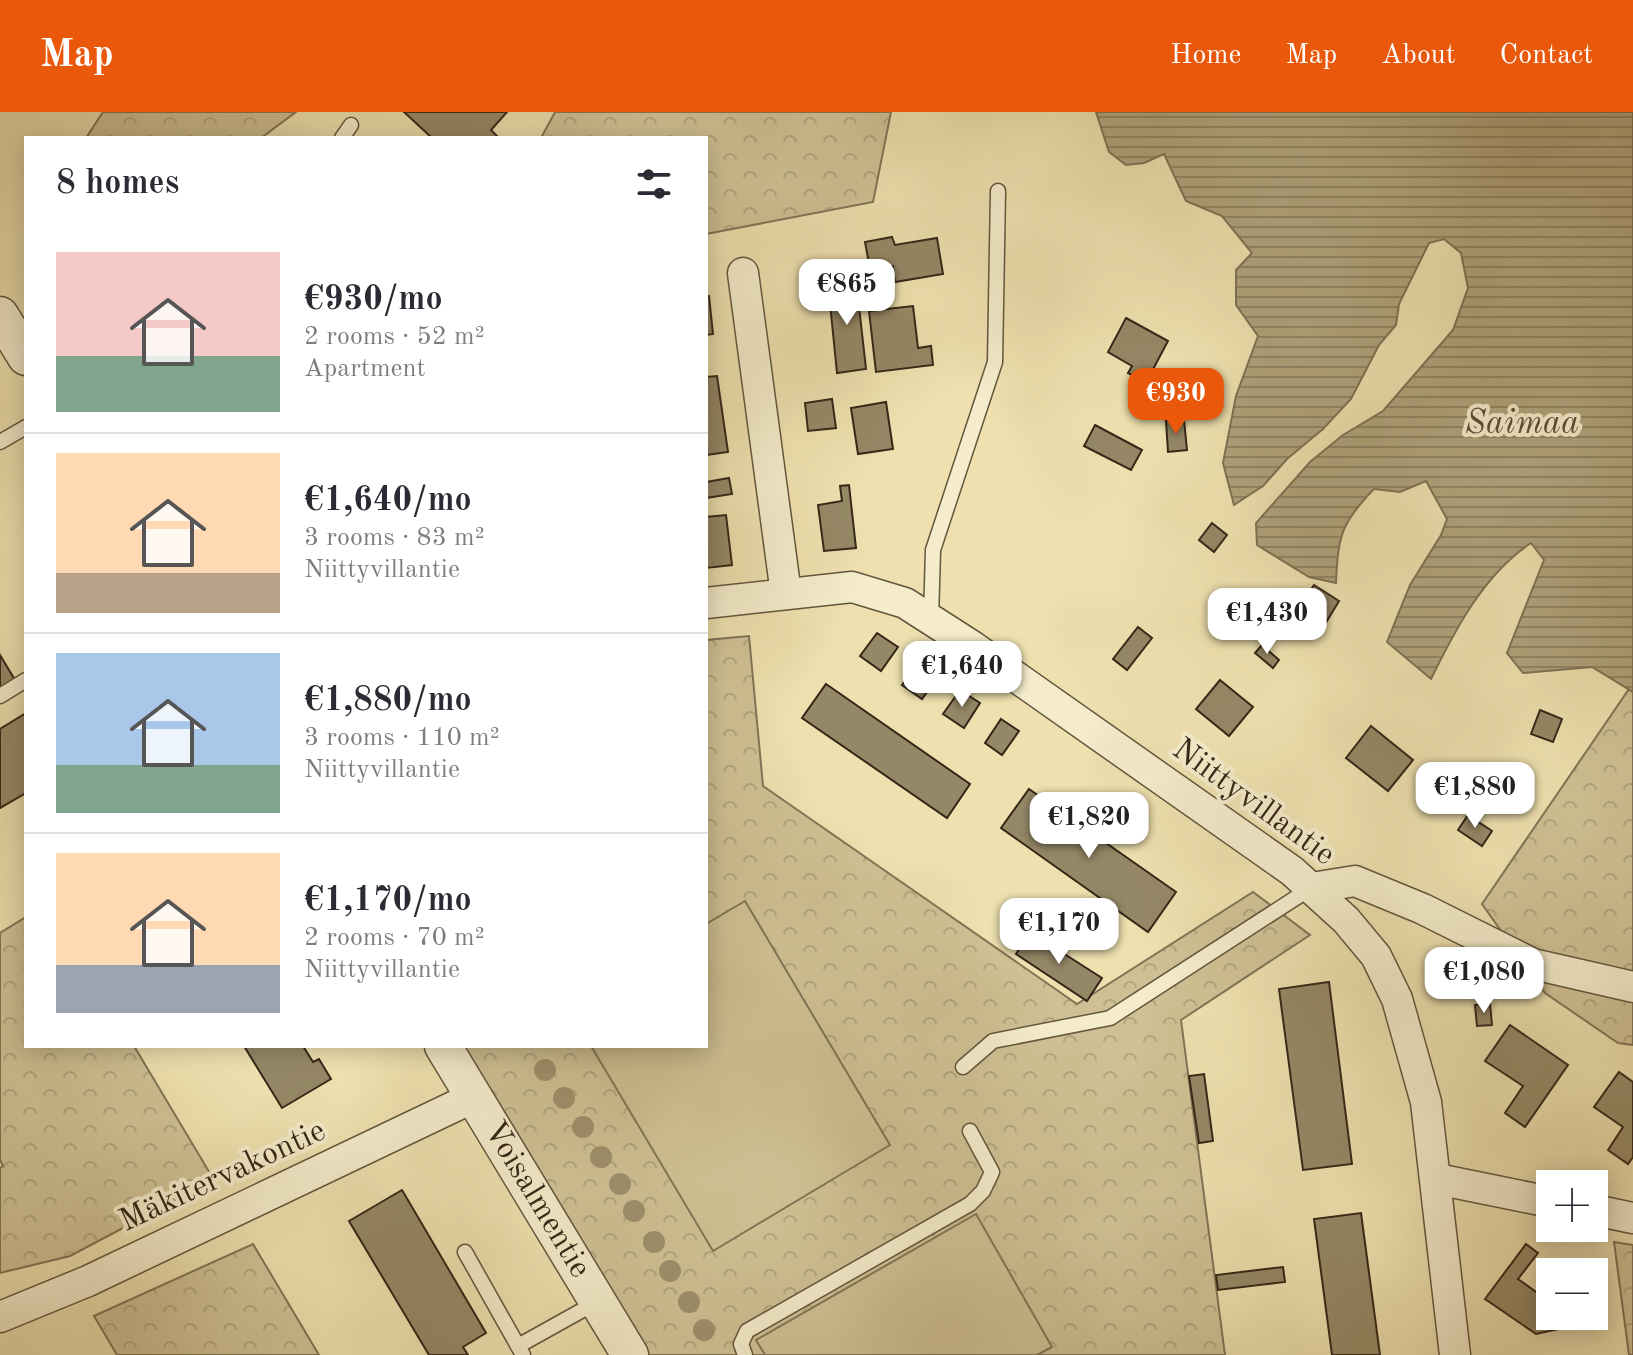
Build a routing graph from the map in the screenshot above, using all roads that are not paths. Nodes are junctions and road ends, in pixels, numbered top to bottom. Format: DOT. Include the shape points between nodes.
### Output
graph roads {
  1 [pos="351,125"];
  2 [pos="343,136"];
  3 [pos="998,191"];
  4 [pos="743,273"];
  5 [pos="24,428"];
  6 [pos="0,442"];
  7 [pos="786,594"];
  8 [pos="708,603"];
  9 [pos="931,619"];
  10 [pos="24,681"];
  11 [pos="0,696"];
  12 [pos="1312,888"];
  13 [pos="1633,987"];
  14 [pos="444,1048"];
  15 [pos="963,1067"];
  16 [pos="474,1097"];
  17 [pos="970,1131"];
  18 [pos="1437,1179"];
  19 [pos="1536,1199"];
  20 [pos="1608,1213"];
  21 [pos="1633,1218"];
  22 [pos="465,1252"];
  23 [pos="598,1302"];
  24 [pos="0,1317"];
  25 [pos="520,1350"];
  26 [pos="630,1355"];
  27 [pos="745,1355"];
  28 [pos="1455,1355"];
  1 -- 2 [label="lane"];
  3 -- 9 [label="lane" via="995,362 933,550"];
  4 -- 7 [label="street"];
  5 -- 6 [label="lane"];
  7 -- 8 [label="street, Niittyvillantie"];
  7 -- 9 [label="street, Niittyvillantie" via="852,587 905,603"];
  9 -- 12 [label="street, Niittyvillantie"];
  10 -- 11 [label="lane"];
  12 -- 13 [label="street" via="1355,881 1533,964"];
  12 -- 15 [label="lane" via="1110,1018 993,1041"];
  12 -- 18 [label="street, Niittyvillantie" via="1376,956 1397,999 1426,1102"];
  14 -- 16 [label="street, Voisalmentie"];
  16 -- 23 [label="street, Voisalmentie"];
  16 -- 24 [label="street, Mäkitervakontie" via="88,1281"];
  17 -- 27 [label="lane" via="992,1172 970,1204 747,1331 741,1344"];
  18 -- 19 [label="street"];
  18 -- 28 [label="street, Niittyvillantie"];
  20 -- 21 [label="street"];
  22 -- 25 [label="lane"];
  23 -- 25 [label="lane"];
  23 -- 26 [label="street, Voisalmentie"];
}
